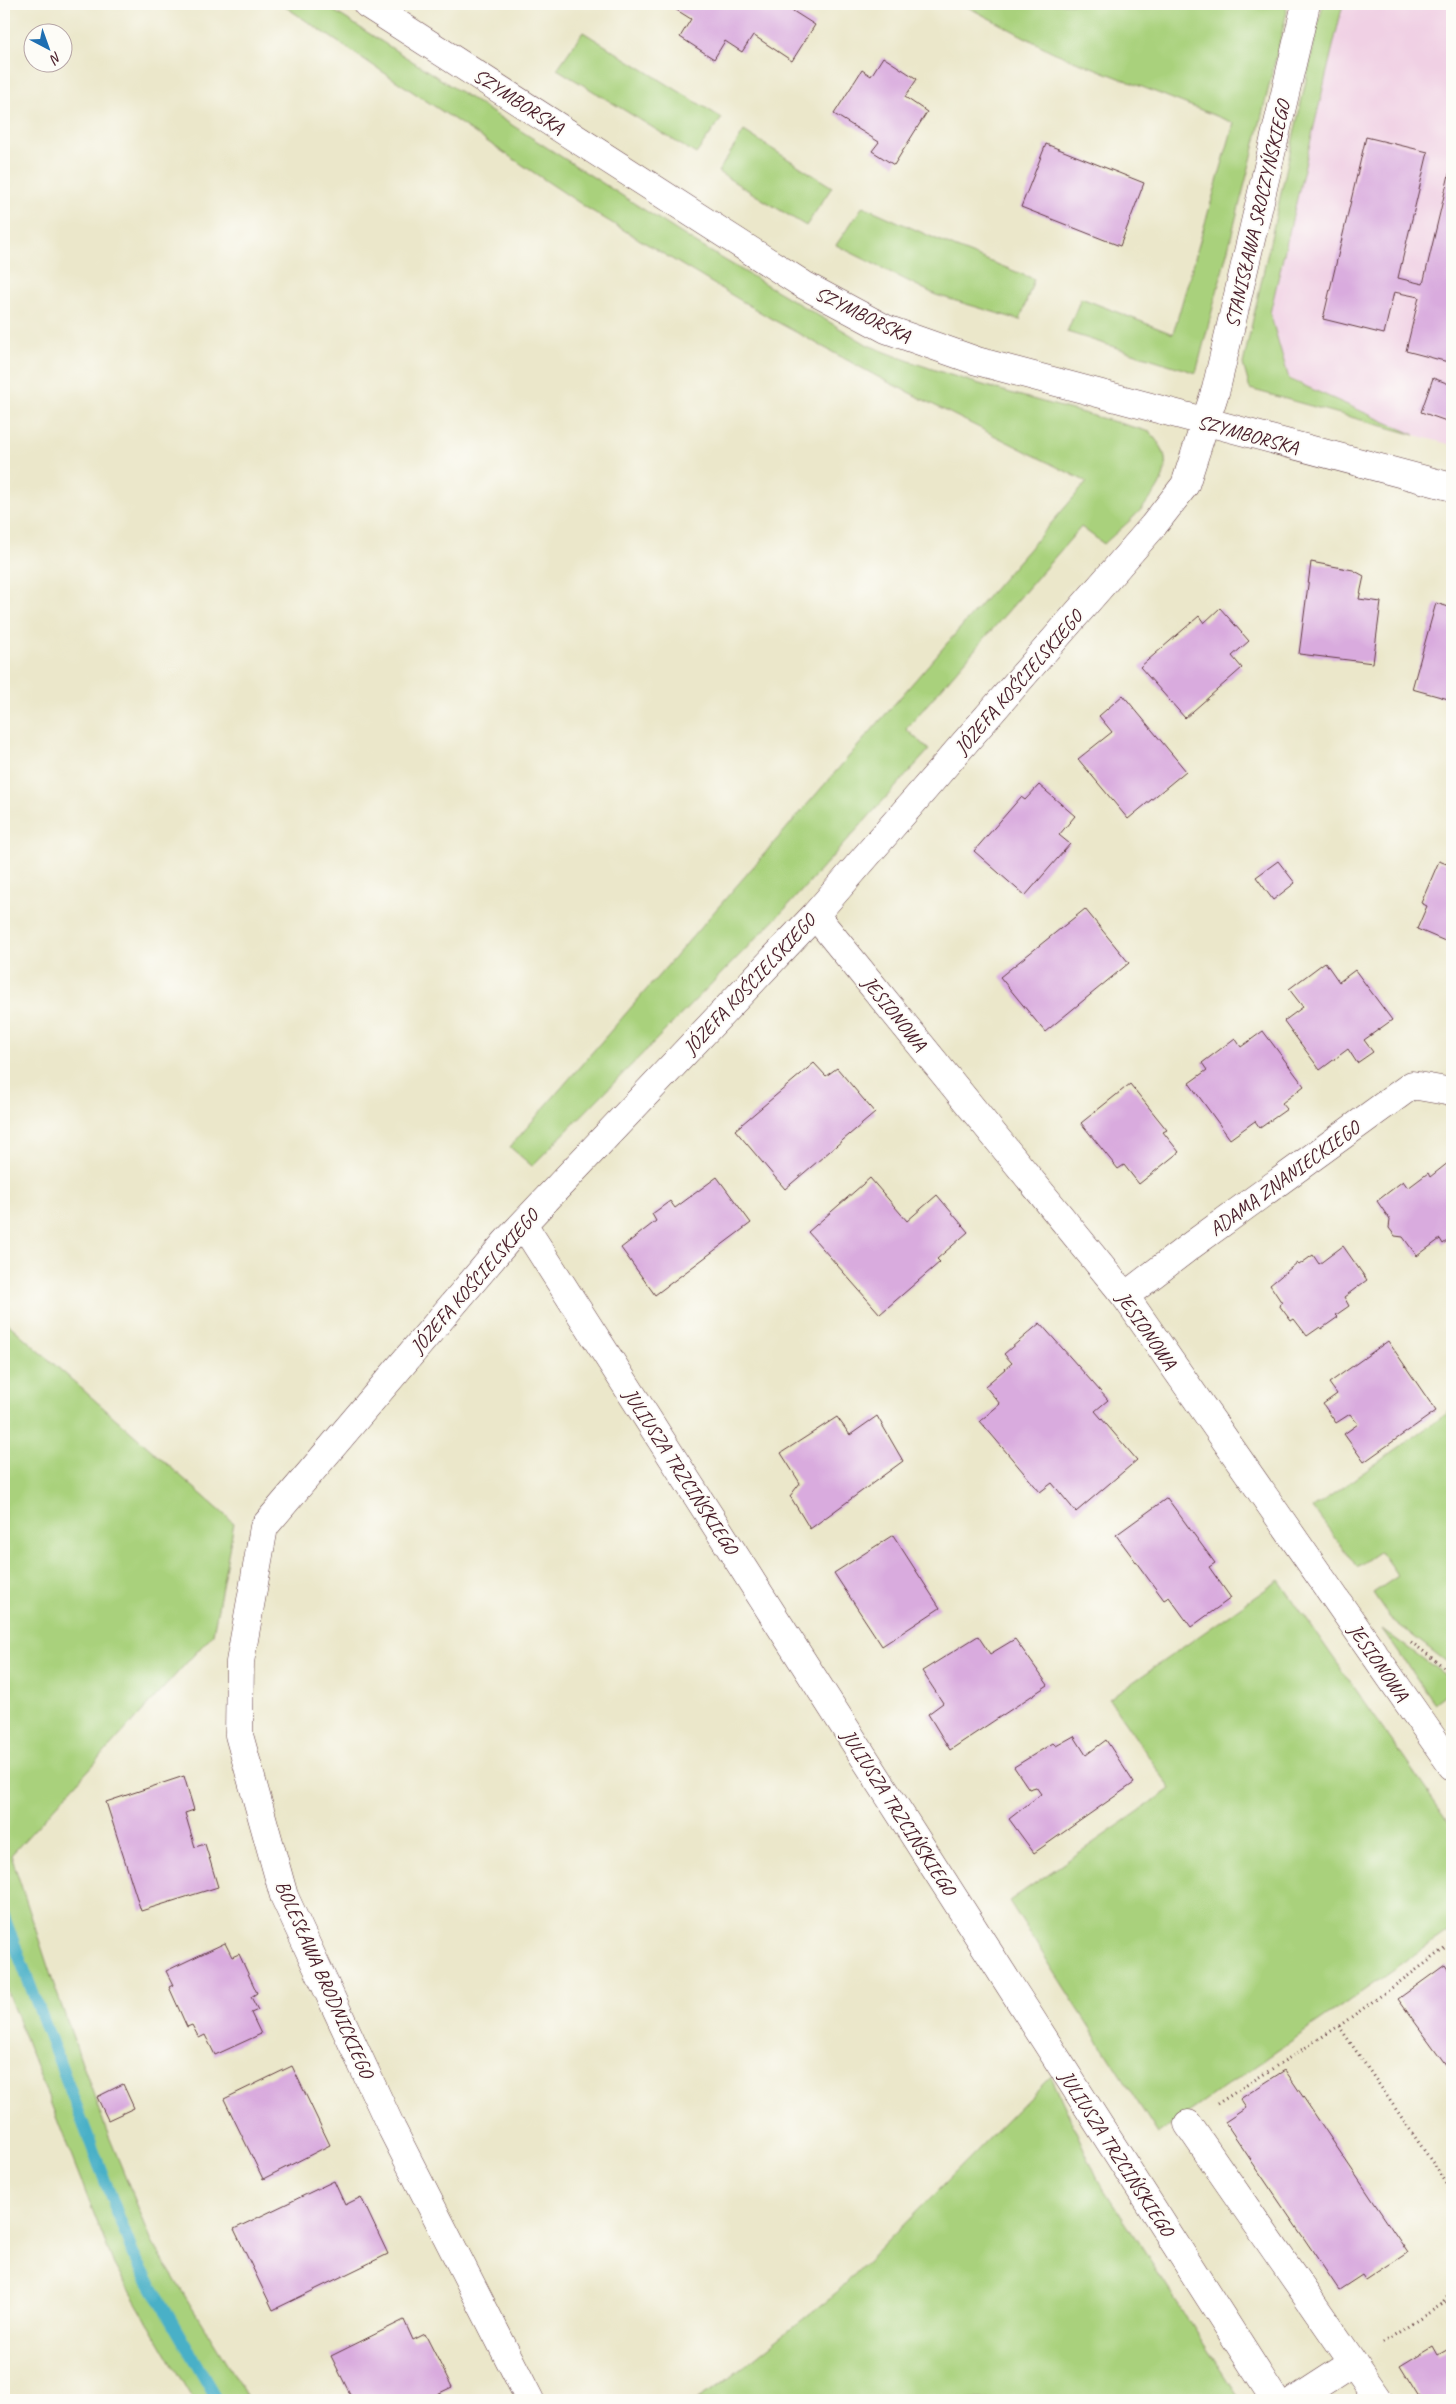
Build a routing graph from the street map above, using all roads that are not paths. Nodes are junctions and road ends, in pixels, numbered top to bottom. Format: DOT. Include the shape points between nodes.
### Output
graph roads {
  1 [pos="367,4"];
  2 [pos="1306,4"];
  3 [pos="1205,423"];
  4 [pos="1452,486"];
  5 [pos="815,915"];
  6 [pos="1452,1092"];
  7 [pos="523,1224"];
  8 [pos="1125,1296"];
  9 [pos="264,1527"];
  10 [pos="1452,1766"];
  11 [pos="1188,2124"];
  12 [pos="1353,2363"];
  13 [pos="530,2400"];
  14 [pos="1275,2400"];
  15 [pos="1296,2400"];
  16 [pos="1379,2400"];
  1 -- 3 [label="street, SZYMBORSKA" via="804,285 886,329 977,361"];
  2 -- 3 [label="street, STANISŁAWA SROCZYŃSKIEGO" via="1216,389"];
  3 -- 4 [label="street, SZYMBORSKA"];
  3 -- 5 [label="street, JÓZEFA KOŚCIELSKIEGO" via="1185,485 1153,526"];
  5 -- 7 [label="street, JÓZEFA KOŚCIELSKIEGO"];
  5 -- 8 [label="street, JESIONOWA"];
  6 -- 8 [label="street, ADAMA ZNANIECKIEGO" via="1412,1085"];
  7 -- 9 [label="street, JÓZEFA KOŚCIELSKIEGO"];
  7 -- 14 [label="street, JULIUSZA TRZCIŃSKIEGO"];
  8 -- 10 [label="street, JESIONOWA"];
  9 -- 13 [label="street, BOLESŁAWA BRODNICKIEGO" via="240,1662 239,1735 284,1896 392,2129"];
  11 -- 12 [label="street"];
  12 -- 15 [label="street"];
  12 -- 16 [label="street"];
}
